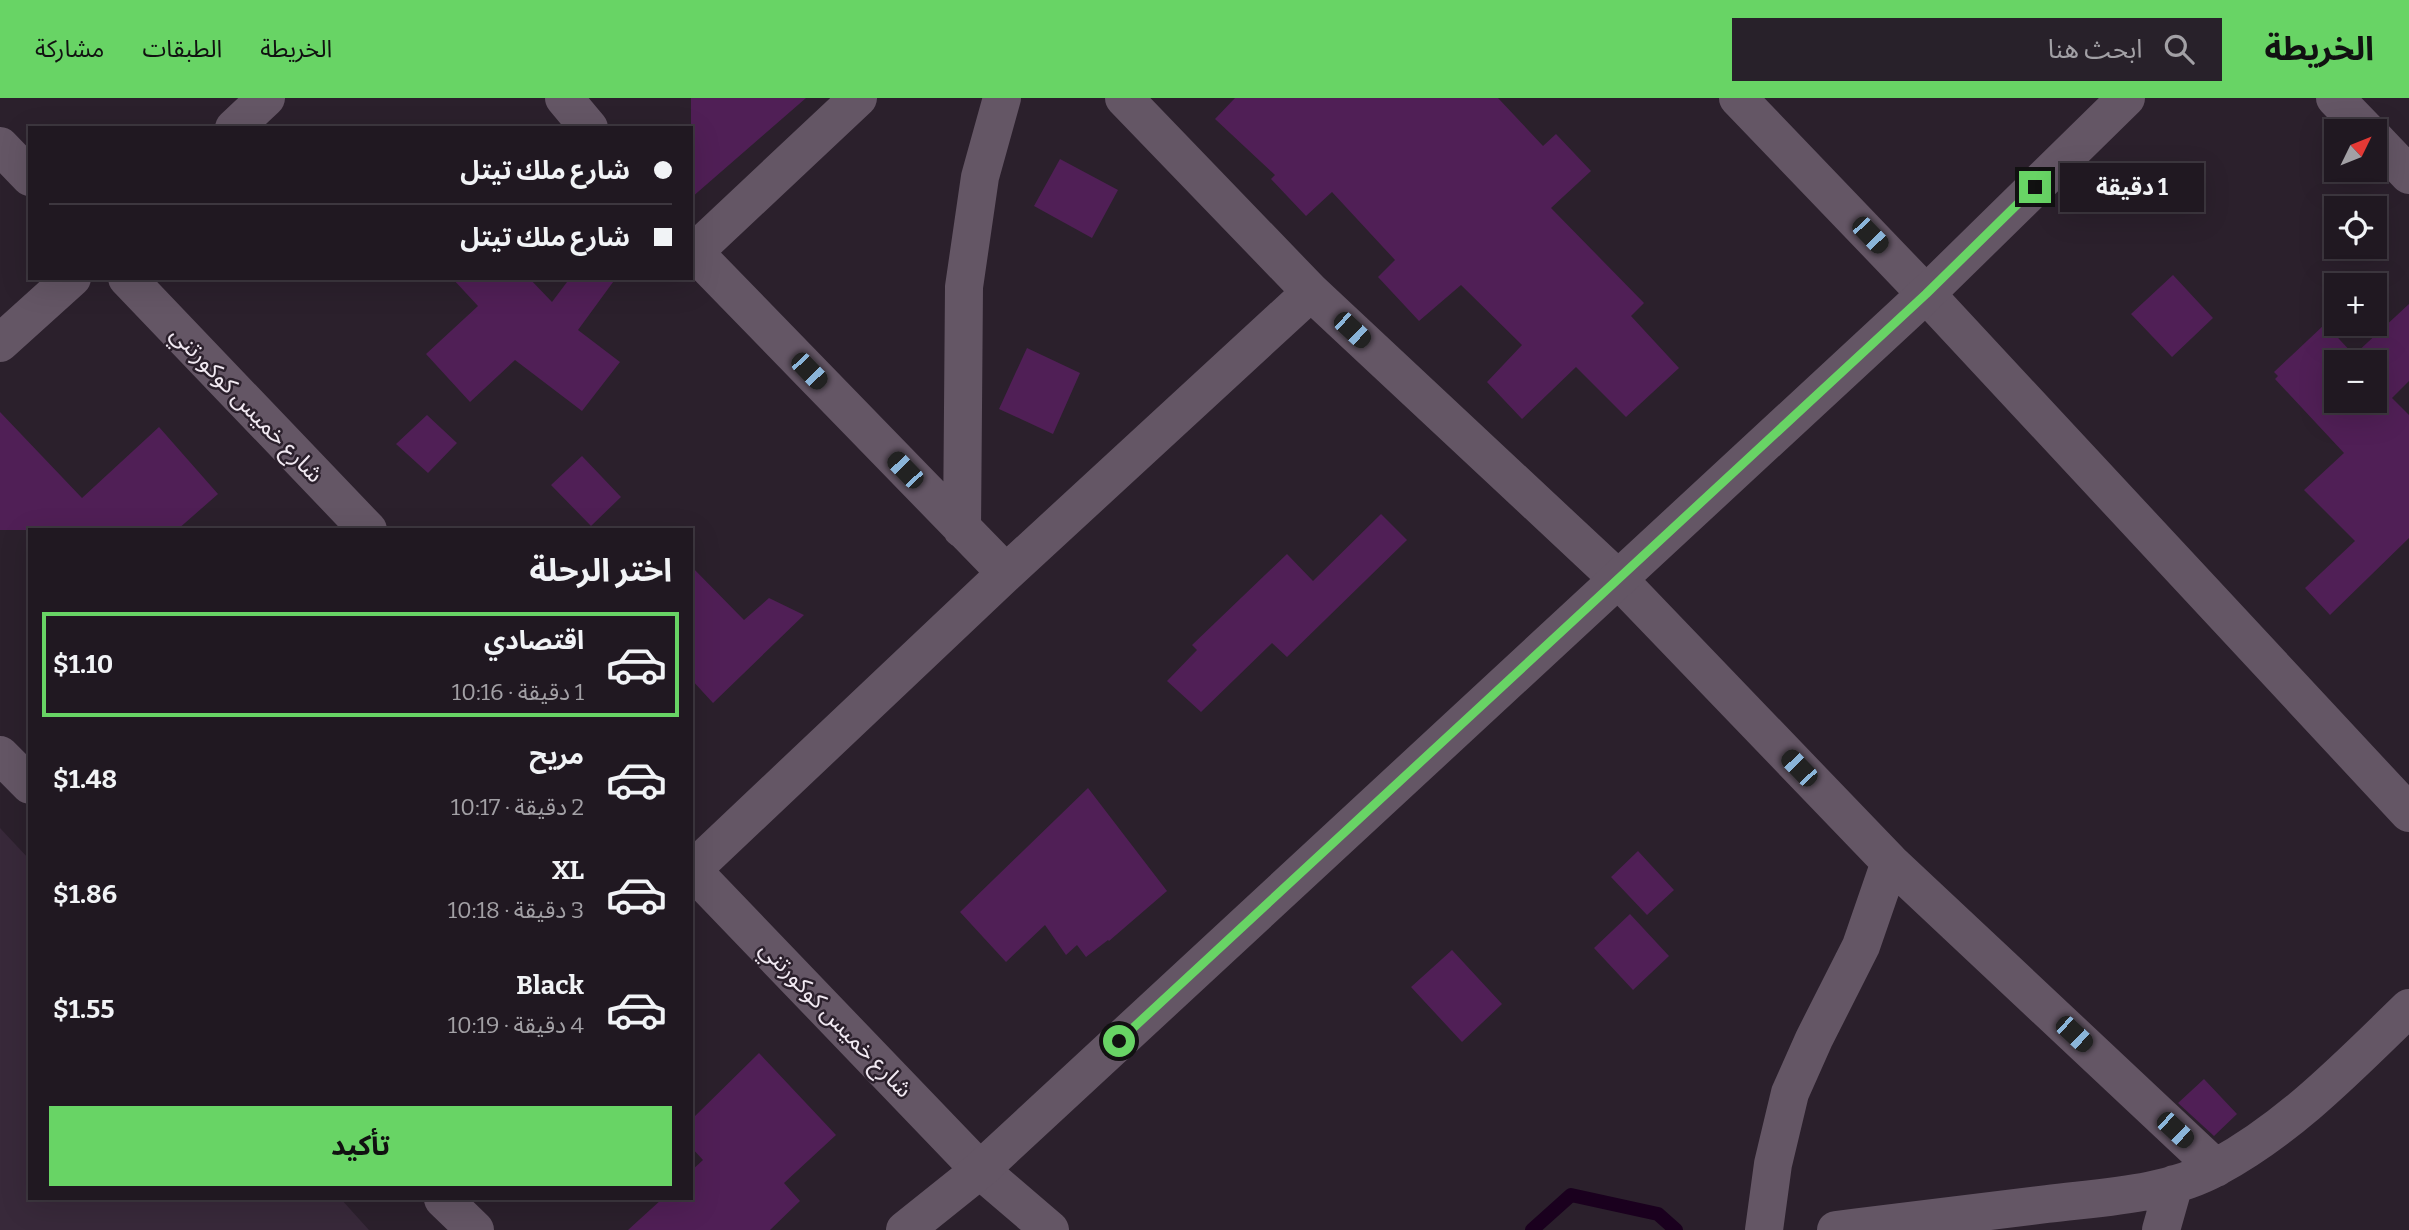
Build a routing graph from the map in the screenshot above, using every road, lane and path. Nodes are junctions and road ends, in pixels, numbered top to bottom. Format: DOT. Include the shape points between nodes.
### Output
graph roads {
  1 [pos="266,98"];
  2 [pos="564,98"];
  3 [pos="858,98"];
  4 [pos="1002,98"];
  5 [pos="1125,98"];
  6 [pos="1738,98"];
  7 [pos="2126,98"];
  8 [pos="2336,98"];
  9 [pos="2356,119"];
  10 [pos="236,126"];
  11 [pos="587,126"];
  12 [pos="0,146"];
  13 [pos="2387,152"];
  14 [pos="28,175"];
  15 [pos="2409,175"];
  16 [pos="693,251"];
  17 [pos="70,280"];
  18 [pos="129,280"];
  19 [pos="1311,292"];
  20 [pos="1926,294"];
  21 [pos="0,343"];
  22 [pos="366,528"];
  23 [pos="962,529"];
  24 [pos="1006,573"];
  25 [pos="1617,578"];
  26 [pos="0,755"];
  27 [pos="28,783"];
  28 [pos="2409,813"];
  29 [pos="1890,862"];
  30 [pos="693,869"];
  31 [pos="693,871"];
  32 [pos="2409,1008"];
  33 [pos="2216,1168"];
  34 [pos="980,1170"];
  35 [pos="2174,1184"];
  36 [pos="444,1200"];
  37 [pos="475,1230"];
  38 [pos="905,1230"];
  39 [pos="1050,1230"];
  40 [pos="1764,1230"];
  41 [pos="1836,1230"];
  42 [pos="2161,1230"];
  1 -- 10 [label="street"];
  2 -- 11 [label="street"];
  3 -- 16 [label="street"];
  4 -- 23 [label="street" via="980,177 964,287"];
  5 -- 19 [label="street"];
  6 -- 20 [label="street"];
  7 -- 20 [label="street"];
  8 -- 9 [label="street"];
  12 -- 14 [label="street"];
  13 -- 15 [label="street"];
  16 -- 23 [label="street"];
  17 -- 21 [label="street"];
  18 -- 22 [label="street, شارع خميس كوكورتني"];
  19 -- 24 [label="street"];
  19 -- 25 [label="street"];
  20 -- 25 [label="street"];
  20 -- 28 [label="street"];
  23 -- 24 [label="street"];
  24 -- 30 [label="street"];
  25 -- 29 [label="street"];
  25 -- 34 [label="street"];
  26 -- 27 [label="street"];
  29 -- 33 [label="street"];
  29 -- 40 [label="street" via="1861,946 1790,1093"];
  31 -- 34 [label="street, شارع خميس كوكورتني"];
  32 -- 33 [label="street" via="2320,1094"];
  33 -- 35 [label="street"];
  34 -- 38 [label="street"];
  34 -- 39 [label="street, شارع خميس كوكورتني"];
  35 -- 41 [label="street" via="2124,1195"];
  35 -- 42 [label="street"];
  36 -- 37 [label="street"];
}
